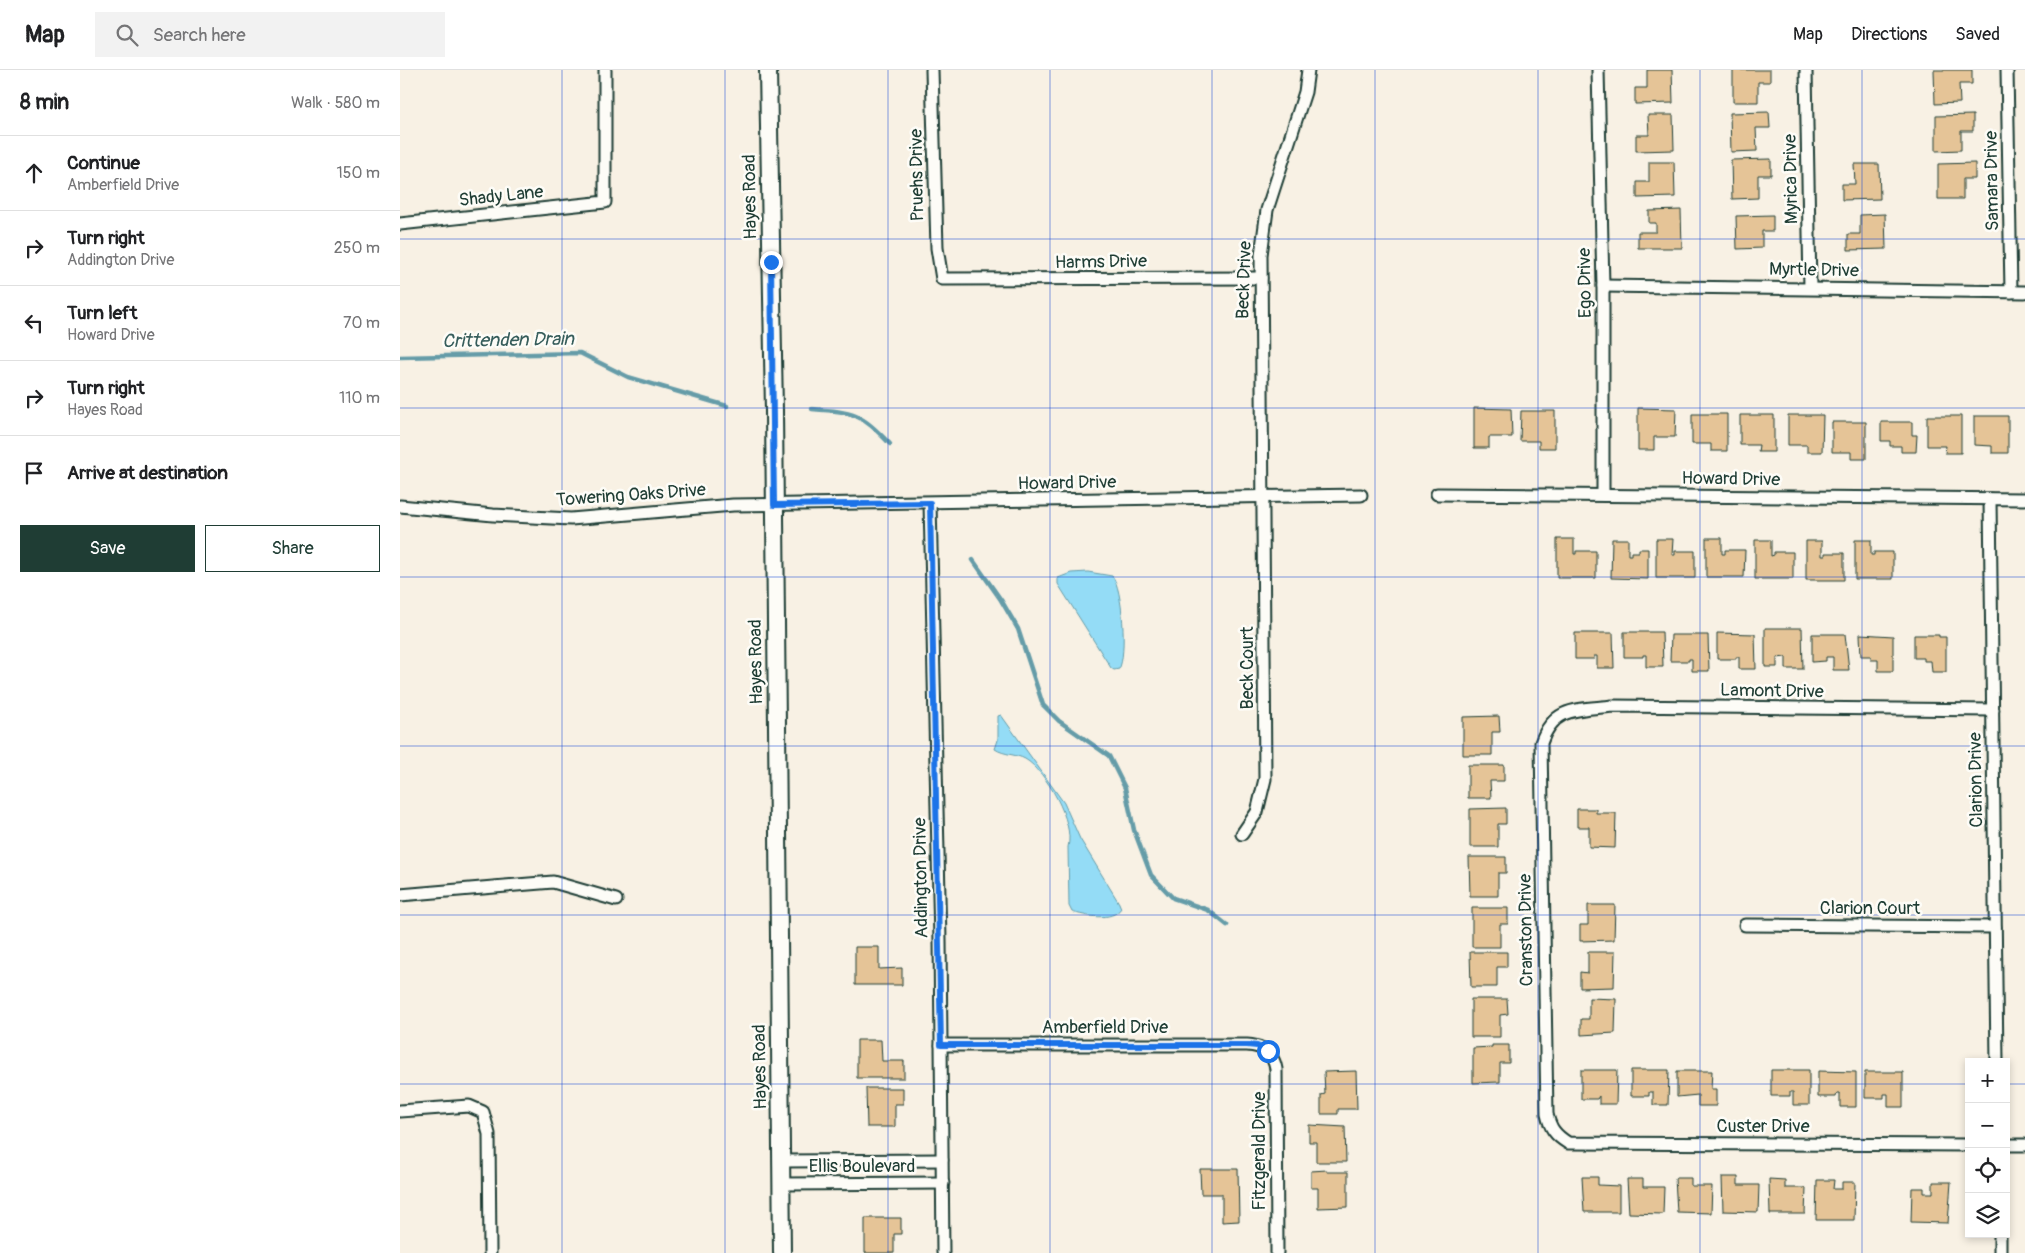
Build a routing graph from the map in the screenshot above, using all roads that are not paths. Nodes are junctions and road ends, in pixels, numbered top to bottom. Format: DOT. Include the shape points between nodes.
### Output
graph roads {
  1 [pos="605,70"];
  2 [pos="768,70"];
  3 [pos="932,70"];
  4 [pos="1308,70"];
  5 [pos="1598,70"];
  6 [pos="1806,70"];
  7 [pos="2007,70"];
  8 [pos="400,224"];
  9 [pos="1261,278"];
  10 [pos="942,279"];
  11 [pos="1603,286"];
  12 [pos="1810,288"];
  13 [pos="2011,292"];
  14 [pos="2025,292"];
  15 [pos="1437,494"];
  16 [pos="1361,495"];
  17 [pos="1603,495"];
  18 [pos="1263,497"];
  19 [pos="1990,498"];
  20 [pos="2025,499"];
  21 [pos="930,503"];
  22 [pos="774,505"];
  23 [pos="400,506"];
  24 [pos="1993,710"];
  25 [pos="1552,720"];
  26 [pos="1242,834"];
  27 [pos="400,895"];
  28 [pos="616,900"];
  29 [pos="1745,925"];
  30 [pos="1995,927"];
  31 [pos="941,1045"];
  32 [pos="1268,1051"];
  33 [pos="1997,1058"];
  34 [pos="400,1111"];
  35 [pos="1559,1137"];
  36 [pos="1965,1145"];
  37 [pos="2010,1145"];
  38 [pos="2025,1145"];
  39 [pos="942,1160"];
  40 [pos="782,1161"];
  41 [pos="942,1183"];
  42 [pos="782,1184"];
  43 [pos="2000,1238"];
  44 [pos="490,1253"];
  45 [pos="782,1253"];
  46 [pos="943,1253"];
  47 [pos="1277,1253"];
  48 [pos="2000,1253"];
  1 -- 8 [label="street, Shady Lane" via="605,202"];
  2 -- 22 [label="street, Hayes Road"];
  3 -- 10 [label="street, Pruehs Drive" via="937,248"];
  4 -- 9 [label="street, Beck Drive" via="1305,92 1267,210"];
  5 -- 11 [label="street, Ego Drive"];
  6 -- 12 [label="street, Myrica Drive"];
  7 -- 13 [label="street, Samara Drive"];
  9 -- 10 [label="street, Harms Drive"];
  9 -- 18 [label="street, Beck Drive"];
  11 -- 12 [label="street, Myrtle Drive"];
  11 -- 17 [label="street, Ego Drive"];
  12 -- 13 [label="street, Myrtle Drive"];
  13 -- 14 [label="street, Myrtle Drive"];
  15 -- 17 [label="street, Howard Drive"];
  16 -- 18 [label="street, Howard Drive"];
  17 -- 19 [label="street, Howard Drive"];
  18 -- 21 [label="street, Howard Drive"];
  18 -- 26 [label="street, Beck Court" via="1265,779 1257,812"];
  19 -- 20 [label="street, Howard Drive"];
  19 -- 24 [label="street, Clarion Drive"];
  21 -- 22 [label="street, Howard Drive"];
  21 -- 31 [label="street, Addington Drive"];
  22 -- 23 [label="street, Towering Oaks Drive" via="733,505 571,520"];
  22 -- 40 [label="street, Hayes Road"];
  24 -- 25 [label="street, Lamont Drive" via="1613,706 1564,712"];
  24 -- 30 [label="street, Clarion Drive"];
  25 -- 35 [label="street, Cranston Drive" via="1541,742 1547,1114 1550,1127"];
  27 -- 28 [label="street" via="552,882"];
  29 -- 30 [label="street, Clarion Court"];
  30 -- 33 [label="street, Clarion Drive"];
  31 -- 32 [label="street, Amberfield Drive" via="1247,1045"];
  31 -- 39 [label="street, Addington Drive"];
  32 -- 47 [label="street, Fitzgerald Drive" via="1276,1069"];
  34 -- 44 [label="street" via="468,1106 483,1112 489,1134"];
  35 -- 36 [label="street, Custer Drive" via="1568,1143"];
  37 -- 38 [label="street"];
  39 -- 40 [label="street, Ellis Boulevard"];
  39 -- 41 [label="street, Addington Drive"];
  40 -- 42 [label="street, Hayes Road"];
  41 -- 42 [label="street, Ellis Boulevard"];
  41 -- 46 [label="street, Addington Drive"];
  42 -- 45 [label="street, Hayes Road"];
  43 -- 48 [label="street"];
}
